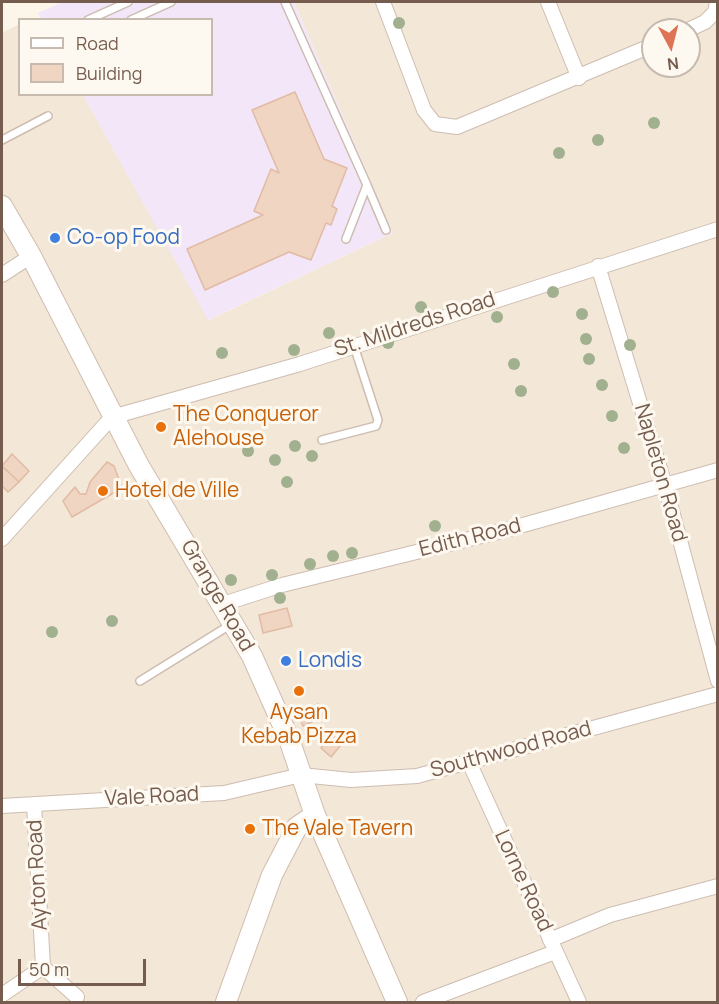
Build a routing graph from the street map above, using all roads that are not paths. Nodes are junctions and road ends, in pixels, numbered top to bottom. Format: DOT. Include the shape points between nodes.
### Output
graph roads {
  1 [pos="128,2"];
  2 [pos="171,2"];
  3 [pos="285,2"];
  4 [pos="382,2"];
  5 [pos="548,2"];
  6 [pos="717,2"];
  7 [pos="92,18"];
  8 [pos="135,18"];
  9 [pos="701,24"];
  10 [pos="641,50"];
  11 [pos="579,78"];
  12 [pos="48,116"];
  13 [pos="2,140"];
  14 [pos="366,185"];
  15 [pos="2,206"];
  16 [pos="717,229"];
  17 [pos="386,230"];
  18 [pos="346,239"];
  19 [pos="31,256"];
  20 [pos="598,266"];
  21 [pos="2,275"];
  22 [pos="354,346"];
  23 [pos="112,417"];
  24 [pos="322,440"];
  25 [pos="717,470"];
  26 [pos="665,485"];
  27 [pos="2,539"];
  28 [pos="223,604"];
  29 [pos="234,623"];
  30 [pos="141,681"];
  31 [pos="717,681"];
  32 [pos="717,694"];
  33 [pos="468,760"];
  34 [pos="301,775"];
  35 [pos="34,804"];
  36 [pos="2,806"];
  37 [pos="315,815"];
  38 [pos="717,886"];
  39 [pos="553,946"];
  40 [pos="44,967"];
  41 [pos="2,995"];
  42 [pos="77,997"];
  43 [pos="226,1002"];
  44 [pos="397,1002"];
  45 [pos="423,1002"];
  46 [pos="579,1002"];
  1 -- 7 [label="lane"];
  2 -- 8 [label="lane"];
  3 -- 14 [label="lane"];
  4 -- 11 [label="street" via="424,110 435,124 456,127"];
  5 -- 11 [label="street"];
  6 -- 9 [label="street" via="715,12"];
  10 -- 11 [label="street"];
  12 -- 13 [label="lane"];
  14 -- 17 [label="lane"];
  14 -- 18 [label="lane"];
  15 -- 19 [label="street, Grange Road"];
  16 -- 20 [label="street, St. Mildreds Road"];
  19 -- 21 [label="street"];
  19 -- 23 [label="street, Grange Road"];
  20 -- 22 [label="street, St. Mildreds Road"];
  20 -- 26 [label="street, Napleton Road"];
  22 -- 23 [label="street, St. Mildreds Road"];
  22 -- 24 [label="lane" via="378,420 376,426"];
  23 -- 27 [label="street"];
  23 -- 28 [label="street, Grange Road"];
  25 -- 26 [label="street, Edith Road"];
  26 -- 28 [label="street, Edith Road" via="502,531 282,585"];
  26 -- 31 [label="street, Napleton Road"];
  28 -- 29 [label="street, Grange Road"];
  29 -- 30 [label="lane"];
  29 -- 34 [label="street, Grange Road" via="274,702"];
  32 -- 33 [label="street, Southwood Road"];
  33 -- 34 [label="street, Southwood Road" via="417,776 351,780"];
  33 -- 39 [label="street, Lorne Road"];
  34 -- 35 [label="street, Vale Road" via="224,793"];
  34 -- 37 [label="street, Grange Road"];
  35 -- 36 [label="street, Vale Road"];
  35 -- 40 [label="street, Ayton Road"];
  37 -- 43 [label="street" via="297,827 272,875"];
  37 -- 44 [label="street, Grange Road"];
  38 -- 39 [label="street" via="610,915"];
  39 -- 45 [label="street"];
  39 -- 46 [label="street, Lorne Road"];
  40 -- 41 [label="street"];
  40 -- 42 [label="street"];
}
